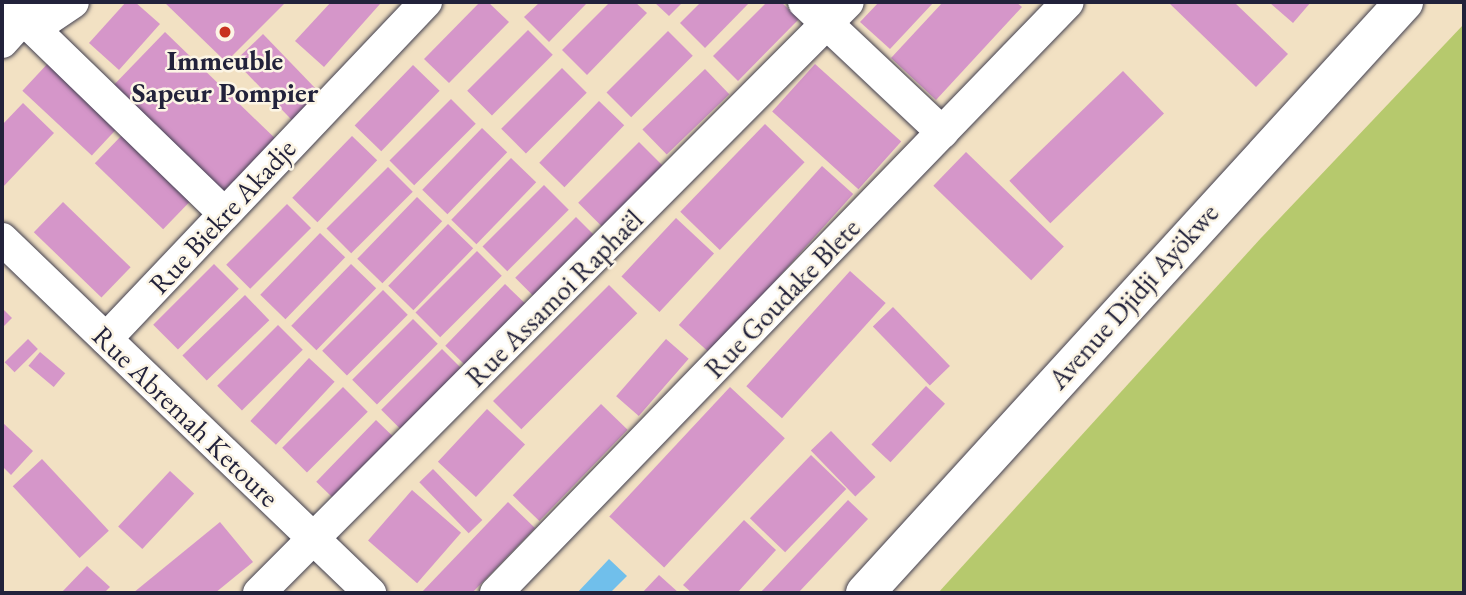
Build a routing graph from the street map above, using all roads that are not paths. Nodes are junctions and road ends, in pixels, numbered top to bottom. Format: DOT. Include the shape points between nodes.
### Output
graph roads {
  1 [pos="73,2"];
  2 [pos="426,2"];
  3 [pos="804,2"];
  4 [pos="1068,2"];
  5 [pos="1404,2"];
  6 [pos="15,10"];
  7 [pos="837,12"];
  8 [pos="2,42"];
  9 [pos="942,132"];
  10 [pos="224,213"];
  11 [pos="2,239"];
  12 [pos="106,339"];
  13 [pos="313,539"];
  14 [pos="259,593"];
  15 [pos="370,593"];
  16 [pos="496,593"];
  17 [pos="865,593"];
  1 -- 6 [label="street" via="48,19"];
  2 -- 10 [label="street, Rue Biekre Akadje"];
  3 -- 7 [label="street"];
  4 -- 9 [label="street, Rue Goudake Blete"];
  5 -- 17 [label="street, Avenue Djidji Ayökwe"];
  6 -- 8 [label="street"];
  6 -- 10 [label="street"];
  7 -- 9 [label="street"];
  7 -- 13 [label="street, Rue Assamoi Raphaël"];
  9 -- 16 [label="street, Rue Goudake Blete"];
  10 -- 12 [label="street, Rue Biekre Akadje"];
  11 -- 12 [label="street, Rue Abremah Ketoure"];
  12 -- 13 [label="street, Rue Abremah Ketoure"];
  13 -- 14 [label="street, Rue Assamoi Raphaël"];
  13 -- 15 [label="street, Rue Abremah Ketoure"];
}
